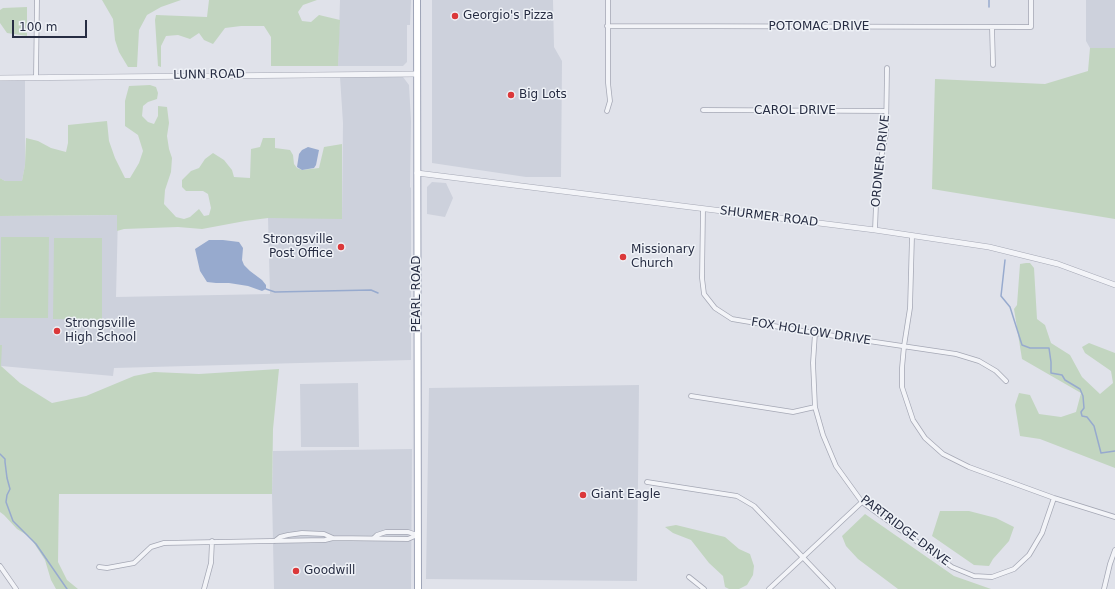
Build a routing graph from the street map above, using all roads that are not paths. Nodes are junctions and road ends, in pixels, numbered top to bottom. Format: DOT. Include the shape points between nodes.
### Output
graph roads {
  1 [pos="36,0"];
  2 [pos="417,0"];
  3 [pos="608,0"];
  4 [pos="1031,0"];
  5 [pos="607,26"];
  6 [pos="992,27"];
  7 [pos="993,65"];
  8 [pos="887,68"];
  9 [pos="417,74"];
  10 [pos="36,77"];
  11 [pos="0,78"];
  12 [pos="703,110"];
  13 [pos="607,111"];
  14 [pos="886,111"];
  15 [pos="417,173"];
  16 [pos="703,209"];
  17 [pos="875,230"];
  18 [pos="912,236"];
  19 [pos="1115,285"];
  20 [pos="815,333"];
  21 [pos="904,346"];
  22 [pos="1006,381"];
  23 [pos="691,396"];
  24 [pos="815,407"];
  25 [pos="646,482"];
  26 [pos="1054,498"];
  27 [pos="862,502"];
  28 [pos="1115,517"];
  29 [pos="417,535"];
  30 [pos="374,538"];
  31 [pos="212,541"];
  32 [pos="1115,550"];
  33 [pos="803,557"];
  34 [pos="0,566"];
  35 [pos="99,567"];
  36 [pos="688,577"];
  37 [pos="16,589"];
  38 [pos="204,589"];
  39 [pos="418,589"];
  40 [pos="704,589"];
  41 [pos="769,589"];
  42 [pos="833,589"];
  43 [pos="1104,589"];
  1 -- 10 [label="street"];
  2 -- 9 [label="main road, PEARL ROAD"];
  3 -- 5 [label="street"];
  4 -- 6 [label="street, POTOMAC DRIVE" via="1031,27"];
  5 -- 6 [label="street, POTOMAC DRIVE"];
  5 -- 13 [label="street" via="610,101"];
  6 -- 7 [label="street"];
  8 -- 14 [label="street, ORDNER DRIVE"];
  9 -- 10 [label="street, LUNN ROAD"];
  9 -- 15 [label="main road, PEARL ROAD"];
  10 -- 11 [label="street, LUNN ROAD"];
  12 -- 14 [label="street, CAROL DRIVE"];
  14 -- 17 [label="street, ORDNER DRIVE" via="886,134 877,178"];
  15 -- 16 [label="street, SHURMER ROAD"];
  15 -- 29 [label="main road, PEARL ROAD"];
  16 -- 17 [label="street, SHURMER ROAD"];
  16 -- 20 [label="street, FOX HOLLOW DRIVE" via="702,278 704,294 715,308 732,319"];
  17 -- 18 [label="street, SHURMER ROAD"];
  18 -- 19 [label="street, SHURMER ROAD" via="989,246 1058,264"];
  18 -- 21 [label="street" via="910,308"];
  20 -- 21 [label="street, FOX HOLLOW DRIVE"];
  20 -- 24 [label="street, PARTRIDGE DRIVE"];
  21 -- 22 [label="street, FOX HOLLOW DRIVE" via="956,354 979,361 996,371"];
  21 -- 26 [label="street" via="902,387 913,420 925,438 943,454 969,467"];
  23 -- 24 [label="street" via="793,412"];
  24 -- 27 [label="street, PARTRIDGE DRIVE" via="836,466"];
  25 -- 33 [label="street" via="737,496 754,506"];
  26 -- 27 [label="street, PARTRIDGE DRIVE" via="1042,533 1030,555 1014,569 992,577 974,576 952,567"];
  26 -- 28 [label="street"];
  27 -- 33 [label="street"];
  29 -- 30 [label="street" via="408,539"];
  29 -- 30 [label="street" via="408,532 386,532"];
  29 -- 39 [label="main road, PEARL ROAD"];
  30 -- 31 [label="street" via="333,538 324,534 302,533 280,537 274,541"];
  31 -- 35 [label="street" via="164,543 151,547 134,563"];
  31 -- 38 [label="street" via="212,563"];
  32 -- 43 [label="street"];
  33 -- 41 [label="street"];
  33 -- 42 [label="street"];
  34 -- 37 [label="street"];
  36 -- 40 [label="street"];
}
